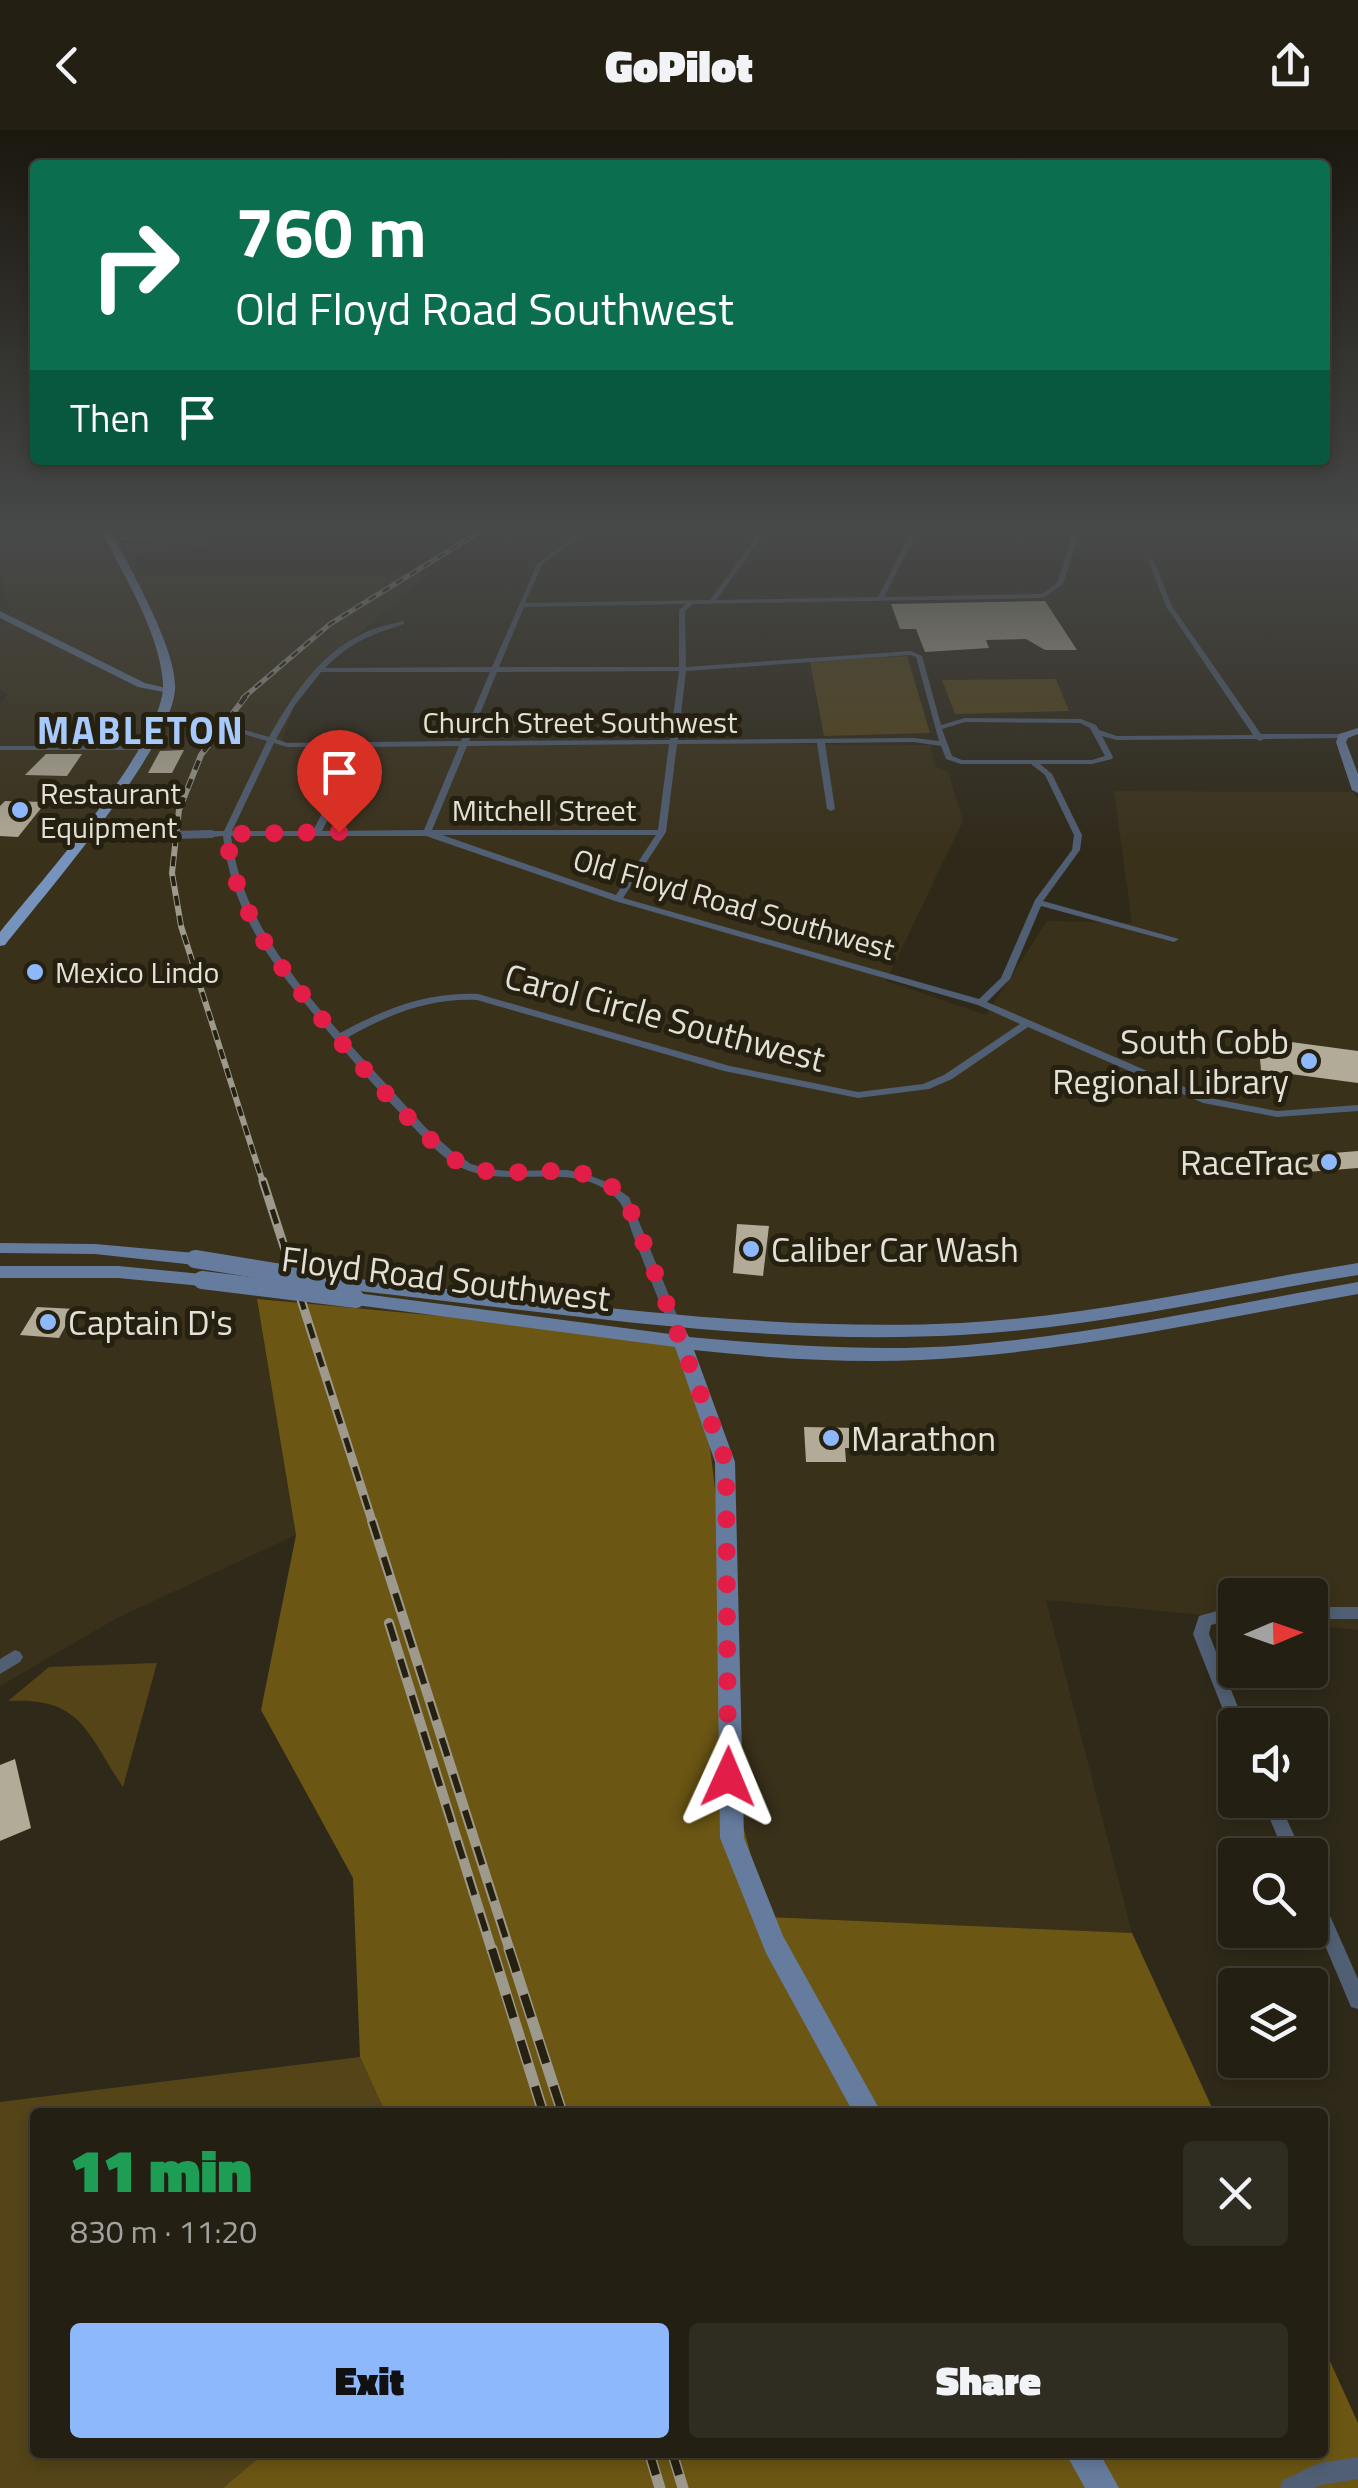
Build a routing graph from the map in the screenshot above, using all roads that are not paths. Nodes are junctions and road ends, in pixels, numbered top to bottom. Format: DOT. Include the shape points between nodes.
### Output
graph roads {
  1 [pos="44,636"];
  2 [pos="153,636"];
  3 [pos="370,636"];
  4 [pos="510,636"];
  5 [pos="682,636"];
  6 [pos="1190,636"];
  7 [pos="683,669"];
  8 [pos="318,670"];
  9 [pos="496,671"];
  10 [pos="169,690"];
  11 [pos="933,710"];
  12 [pos="161,720"];
  13 [pos="965,720"];
  14 [pos="1358,731"];
  15 [pos="1096,732"];
  16 [pos="941,735"];
  17 [pos="1342,736"];
  18 [pos="1117,738"];
  19 [pos="1260,739"];
  20 [pos="821,741"];
  21 [pos="272,744"];
  22 [pos="674,744"];
  23 [pos="361,745"];
  24 [pos="1106,746"];
  25 [pos="466,747"];
  26 [pos="0,748"];
  27 [pos="145,748"];
  28 [pos="1060,762"];
  29 [pos="1030,763"];
  30 [pos="1048,774"];
  31 [pos="1356,782"];
  32 [pos="830,808"];
  33 [pos="317,832"];
  34 [pos="662,832"];
  35 [pos="227,834"];
  36 [pos="427,834"];
  37 [pos="78,838"];
  38 [pos="618,900"];
  39 [pos="1038,903"];
  40 [pos="1174,939"];
  41 [pos="0,942"];
  42 [pos="982,1003"];
  43 [pos="1026,1024"];
  44 [pos="339,1038"];
  45 [pos="1358,1108"];
  46 [pos="0,1248"];
  47 [pos="1358,1268"];
  48 [pos="0,1272"];
  49 [pos="1358,1288"];
  50 [pos="353,1291"];
  51 [pos="677,1330"];
  52 [pos="1328,1613"];
  53 [pos="1358,1614"];
  54 [pos="1218,1616"];
  55 [pos="1218,1677"];
  56 [pos="1328,1931"];
  57 [pos="1358,2000"];
  58 [pos="866,2108"];
  59 [pos="1084,2458"];
  60 [pos="1358,2468"];
  61 [pos="1103,2488"];
  62 [pos="1291,2488"];
  1 -- 10 [label="main road" via="136,682"];
  2 -- 10 [label="main road"];
  3 -- 8 [label="street"];
  4 -- 9 [label="street"];
  5 -- 7 [label="street"];
  6 -- 19 [label="street"];
  7 -- 9 [label="street"];
  7 -- 11 [label="street" via="911,652 919,656"];
  7 -- 22 [label="street"];
  8 -- 9 [label="street"];
  8 -- 21 [label="street" via="305,681"];
  9 -- 25 [label="street"];
  10 -- 12 [label="main road"];
  11 -- 13 [label="street"];
  11 -- 16 [label="street"];
  12 -- 21 [label="street, Church Street Southwest" via="214,723"];
  12 -- 27 [label="main road"];
  13 -- 15 [label="street, Church Street Southwest" via="1074,720"];
  13 -- 16 [label="street, Church Street Southwest"];
  14 -- 17 [label="main road"];
  15 -- 18 [label="street, Church Street Southwest"];
  15 -- 24 [label="street"];
  16 -- 20 [label="street, Church Street Southwest"];
  16 -- 29 [label="street, Church Street Southwest" via="949,756 961,762"];
  17 -- 19 [label="street, Church Street Southwest"];
  17 -- 31 [label="main road"];
  18 -- 19 [label="street, Church Street Southwest"];
  18 -- 24 [label="street, Church Street Southwest"];
  20 -- 22 [label="street, Church Street Southwest"];
  20 -- 32 [label="street"];
  21 -- 23 [label="street, Church Street Southwest"];
  21 -- 35 [label="street"];
  22 -- 25 [label="street, Church Street Southwest"];
  22 -- 34 [label="street"];
  23 -- 25 [label="street, Church Street Southwest"];
  23 -- 33 [label="street"];
  24 -- 28 [label="street, Church Street Southwest" via="1109,757 1102,760"];
  25 -- 36 [label="street"];
  26 -- 27 [label="street"];
  27 -- 37 [label="main road"];
  28 -- 29 [label="street, Church Street Southwest"];
  28 -- 30 [label="street"];
  29 -- 30 [label="street"];
  30 -- 39 [label="street" via="1078,836 1076,850"];
  33 -- 35 [label="street, Old Floyd Road Southwest"];
  33 -- 36 [label="street, Old Floyd Road Southwest"];
  34 -- 36 [label="street, Mitchell Street"];
  34 -- 38 [label="street"];
  35 -- 37 [label="street, Old Floyd Road Southwest, bridge"];
  35 -- 44 [label="street" via="232,877 264,943"];
  36 -- 38 [label="street, Old Floyd Road Southwest"];
  37 -- 41 [label="main road"];
  38 -- 42 [label="street, Old Floyd Road Southwest"];
  39 -- 40 [label="street"];
  39 -- 42 [label="street" via="1005,979"];
  42 -- 43 [label="street, Old Floyd Road Southwest"];
  43 -- 44 [label="street, Carol Circle Southwest" via="925,1087 858,1095 728,1069 465,996 405,1005"];
  43 -- 45 [label="street, Old Floyd Road Southwest" via="1236,1109 1277,1114"];
  44 -- 51 [label="street" via="456,1160 484,1170 581,1174 612,1188 625,1200"];
  46 -- 50 [label="main road, Floyd Road Southwest, bridge" via="195,1259"];
  47 -- 51 [label="main road, Floyd Road Southwest" via="1053,1320 961,1329"];
  48 -- 50 [label="main road, Floyd Road Southwest, bridge" via="118,1272"];
  49 -- 51 [label="main road, Floyd Road Southwest" via="1032,1343 926,1353 796,1351"];
  50 -- 51 [label="main road, Floyd Road Southwest"];
  51 -- 58 [label="main road" via="726,1462 732,1838 785,1968"];
  52 -- 53 [label="street"];
  54 -- 55 [label="street" via="1204,1620 1201,1634"];
  56 -- 57 [label="street"];
  59 -- 61 [label="main road"];
  60 -- 62 [label="street" via="1320,2474"];
}
